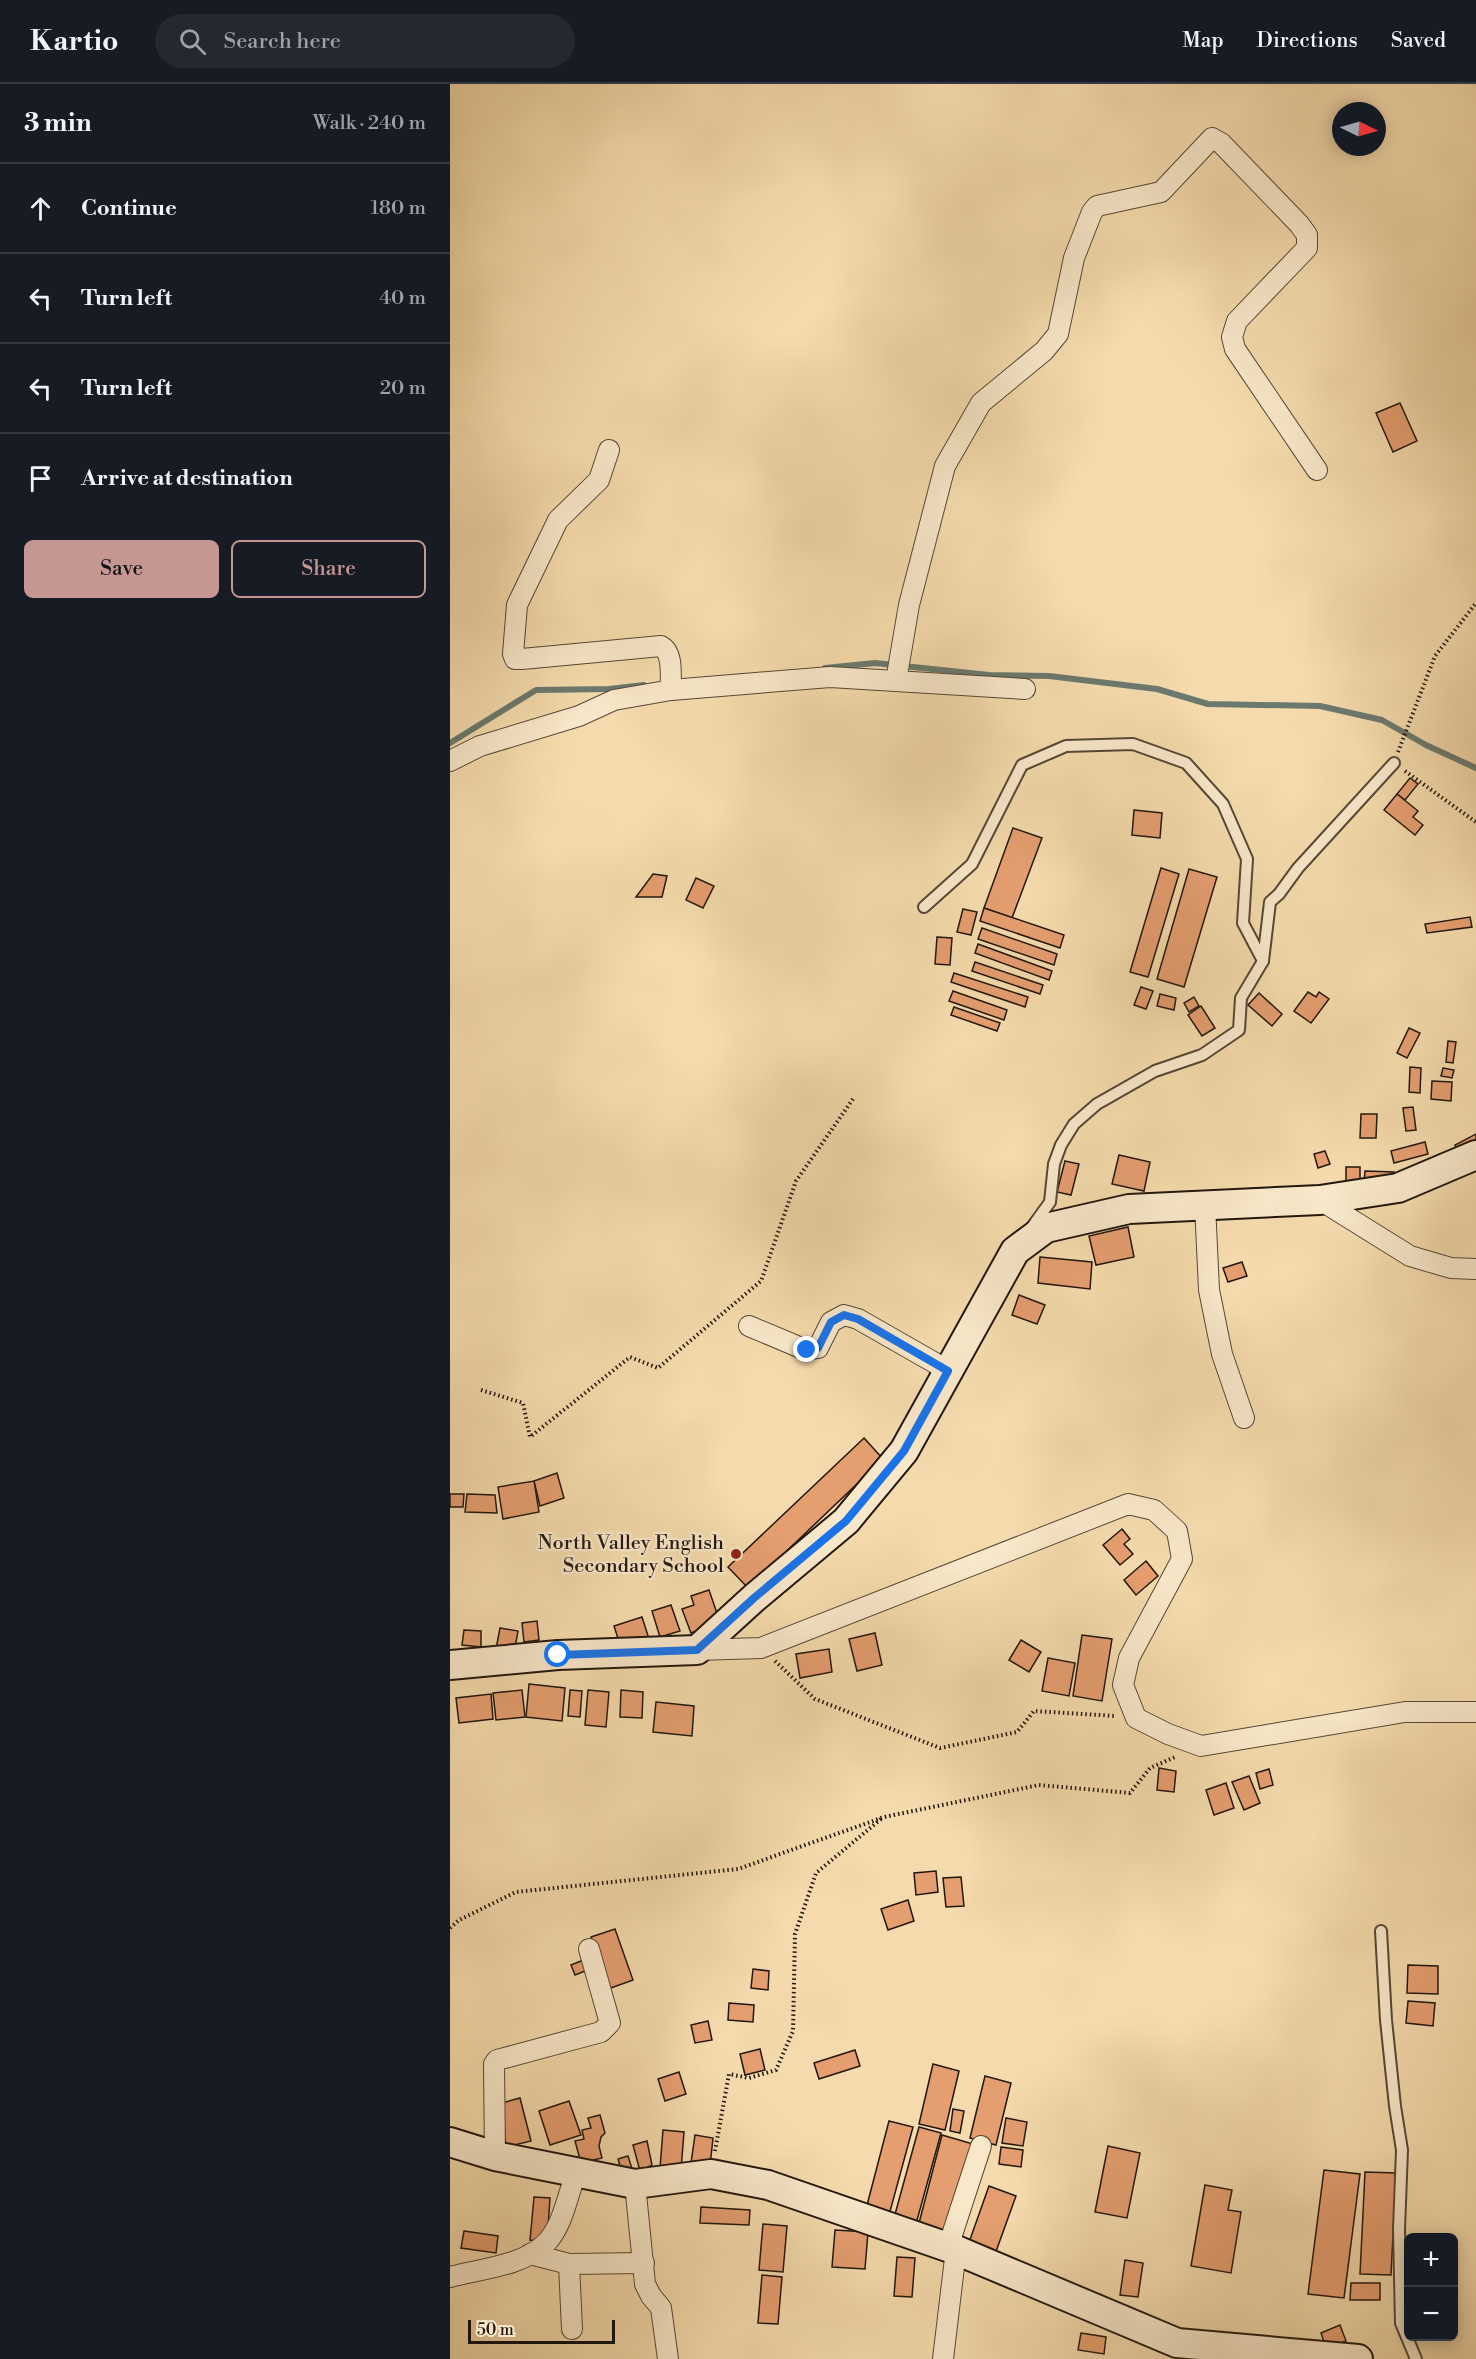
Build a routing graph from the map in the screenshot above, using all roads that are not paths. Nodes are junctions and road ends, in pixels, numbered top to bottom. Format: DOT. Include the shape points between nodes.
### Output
graph roads {
  1 [pos="609,450"];
  2 [pos="1317,470"];
  3 [pos="896,681"];
  4 [pos="1024,689"];
  5 [pos="670,690"];
  6 [pos="450,761"];
  7 [pos="1394,764"];
  8 [pos="924,907"];
  9 [pos="1263,961"];
  10 [pos="1476,1155"];
  11 [pos="1320,1200"];
  12 [pos="1205,1205"];
  13 [pos="1015,1251"];
  14 [pos="1476,1269"];
  15 [pos="749,1326"];
  16 [pos="948,1371"];
  17 [pos="1244,1418"];
  18 [pos="697,1650"];
  19 [pos="450,1665"];
  20 [pos="1476,1712"];
  21 [pos="1381,1931"];
  22 [pos="589,1949"];
  23 [pos="450,2142"];
  24 [pos="981,2146"];
  25 [pos="495,2156"];
  26 [pos="576,2173"];
  27 [pos="634,2184"];
  28 [pos="952,2249"];
  29 [pos="530,2254"];
  30 [pos="644,2263"];
  31 [pos="569,2264"];
  32 [pos="450,2277"];
  33 [pos="572,2329"];
  34 [pos="1285,2356"];
  35 [pos="668,2359"];
  36 [pos="943,2359"];
  37 [pos="1358,2359"];
  38 [pos="1416,2359"];
  1 -- 5 [label="street" via="599,480 558,520 517,605 513,654 522,659 661,646 669,655"];
  2 -- 3 [label="street" via="1235,349 1232,337 1237,321 1307,248 1306,235 1212,138 1161,192 1097,206 1092,212 1074,258 1058,334 1044,351 981,403 945,465 909,605"];
  3 -- 4 [label="street"];
  3 -- 5 [label="street" via="830,677"];
  5 -- 6 [label="street" via="614,700 579,716 480,746"];
  7 -- 9 [label="lane" via="1270,902"];
  8 -- 9 [label="lane" via="972,864 1022,765 1066,746 1134,744 1186,763 1223,804 1247,859 1243,923"];
  9 -- 13 [label="lane" via="1241,998 1239,1030 1202,1055 1155,1071 1097,1104 1074,1124 1054,1164 1050,1202"];
  10 -- 11 [label="street" via="1398,1188"];
  11 -- 12 [label="street"];
  11 -- 14 [label="street" via="1410,1256 1451,1268"];
  12 -- 13 [label="street" via="1129,1209 1046,1227"];
  12 -- 17 [label="street" via="1209,1290 1222,1354"];
  13 -- 16 [label="street"];
  15 -- 16 [label="street" via="807,1350 818,1348 831,1322 844,1315 858,1319"];
  16 -- 18 [label="street" via="904,1451 846,1521"];
  18 -- 19 [label="street" via="558,1655"];
  18 -- 20 [label="street" via="761,1648 1128,1504 1154,1510 1177,1531 1182,1559 1129,1658 1123,1685 1137,1718 1201,1746 1405,1712"];
  21 -- 38 [label="lane" via="1386,2020 1402,2150 1401,2323"];
  22 -- 25 [label="street" via="610,2022 601,2032 497,2060"];
  23 -- 25 [label="street"];
  24 -- 28 [label="street"];
  25 -- 26 [label="street"];
  26 -- 27 [label="street"];
  26 -- 29 [label="street" via="552,2235"];
  27 -- 28 [label="street" via="711,2174 768,2185"];
  27 -- 30 [label="street"];
  28 -- 34 [label="street" via="1177,2343"];
  28 -- 36 [label="street"];
  29 -- 31 [label="street"];
  29 -- 32 [label="street"];
  30 -- 31 [label="street"];
  30 -- 35 [label="street" via="645,2284 661,2308"];
  31 -- 33 [label="street"];
  34 -- 37 [label="street"];
}
